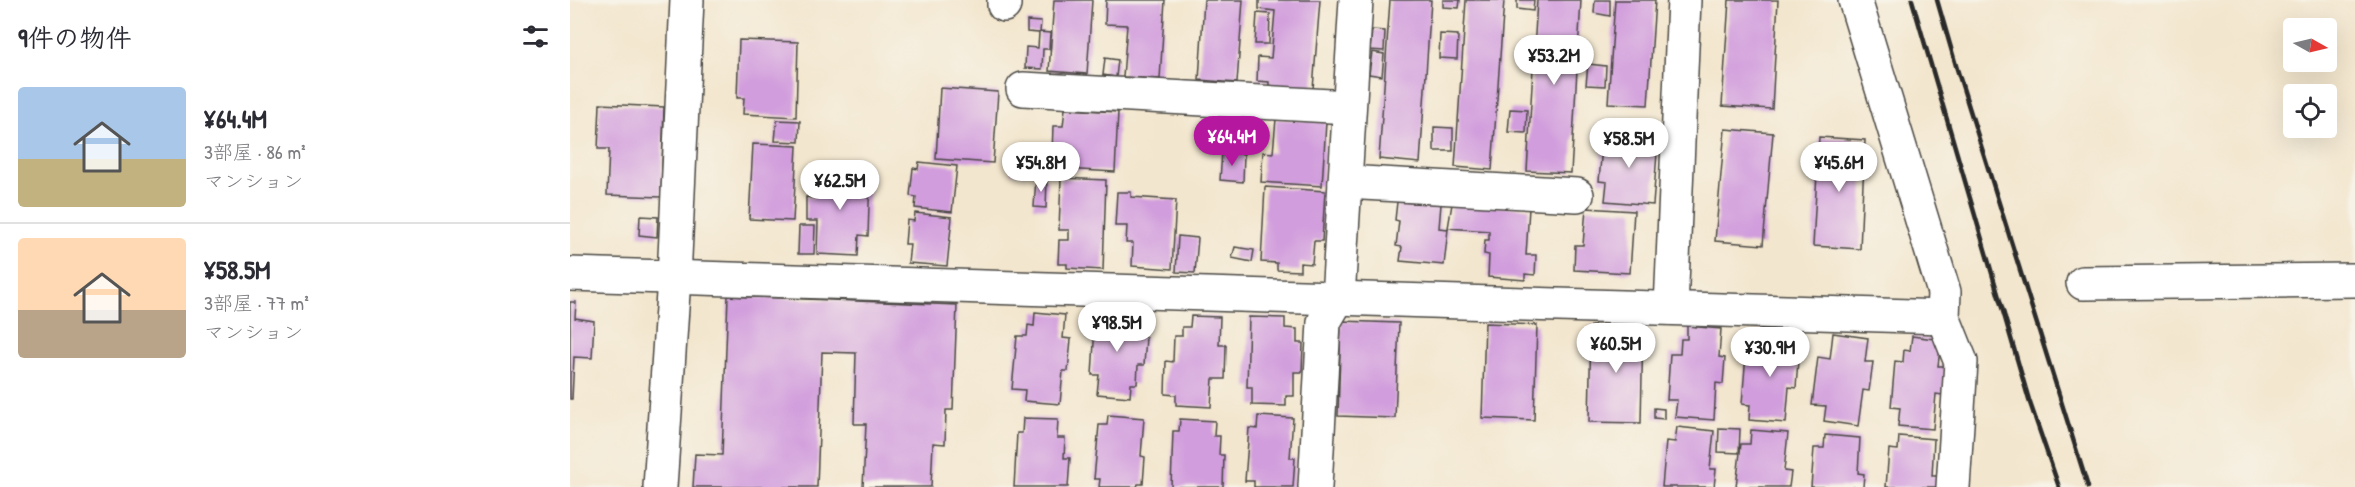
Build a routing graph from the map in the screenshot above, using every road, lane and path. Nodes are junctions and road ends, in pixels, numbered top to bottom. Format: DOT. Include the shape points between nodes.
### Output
graph roads {
  1 [pos="687,0"];
  2 [pos="1356,0"];
  3 [pos="1684,0"];
  4 [pos="1855,0"];
  5 [pos="1023,89"];
  6 [pos="1349,107"];
  7 [pos="1346,182"];
  8 [pos="1577,195"];
  9 [pos="570,274"];
  10 [pos="674,278"];
  11 [pos="2355,280"];
  12 [pos="2083,283"];
  13 [pos="1338,298"];
  14 [pos="1671,308"];
  15 [pos="1943,317"];
  16 [pos="660,487"];
  17 [pos="1315,487"];
  18 [pos="1953,487"];
  1 -- 10 [label="street"];
  2 -- 6 [label="street"];
  3 -- 14 [label="street"];
  4 -- 15 [label="street" via="1944,292"];
  5 -- 6 [label="street"];
  6 -- 7 [label="street"];
  7 -- 8 [label="street"];
  7 -- 13 [label="street"];
  9 -- 10 [label="street"];
  10 -- 13 [label="street"];
  10 -- 16 [label="street"];
  11 -- 12 [label="street"];
  13 -- 14 [label="street"];
  13 -- 17 [label="street" via="1324,322"];
  14 -- 15 [label="street"];
  15 -- 18 [label="street" via="1962,362"];
}
